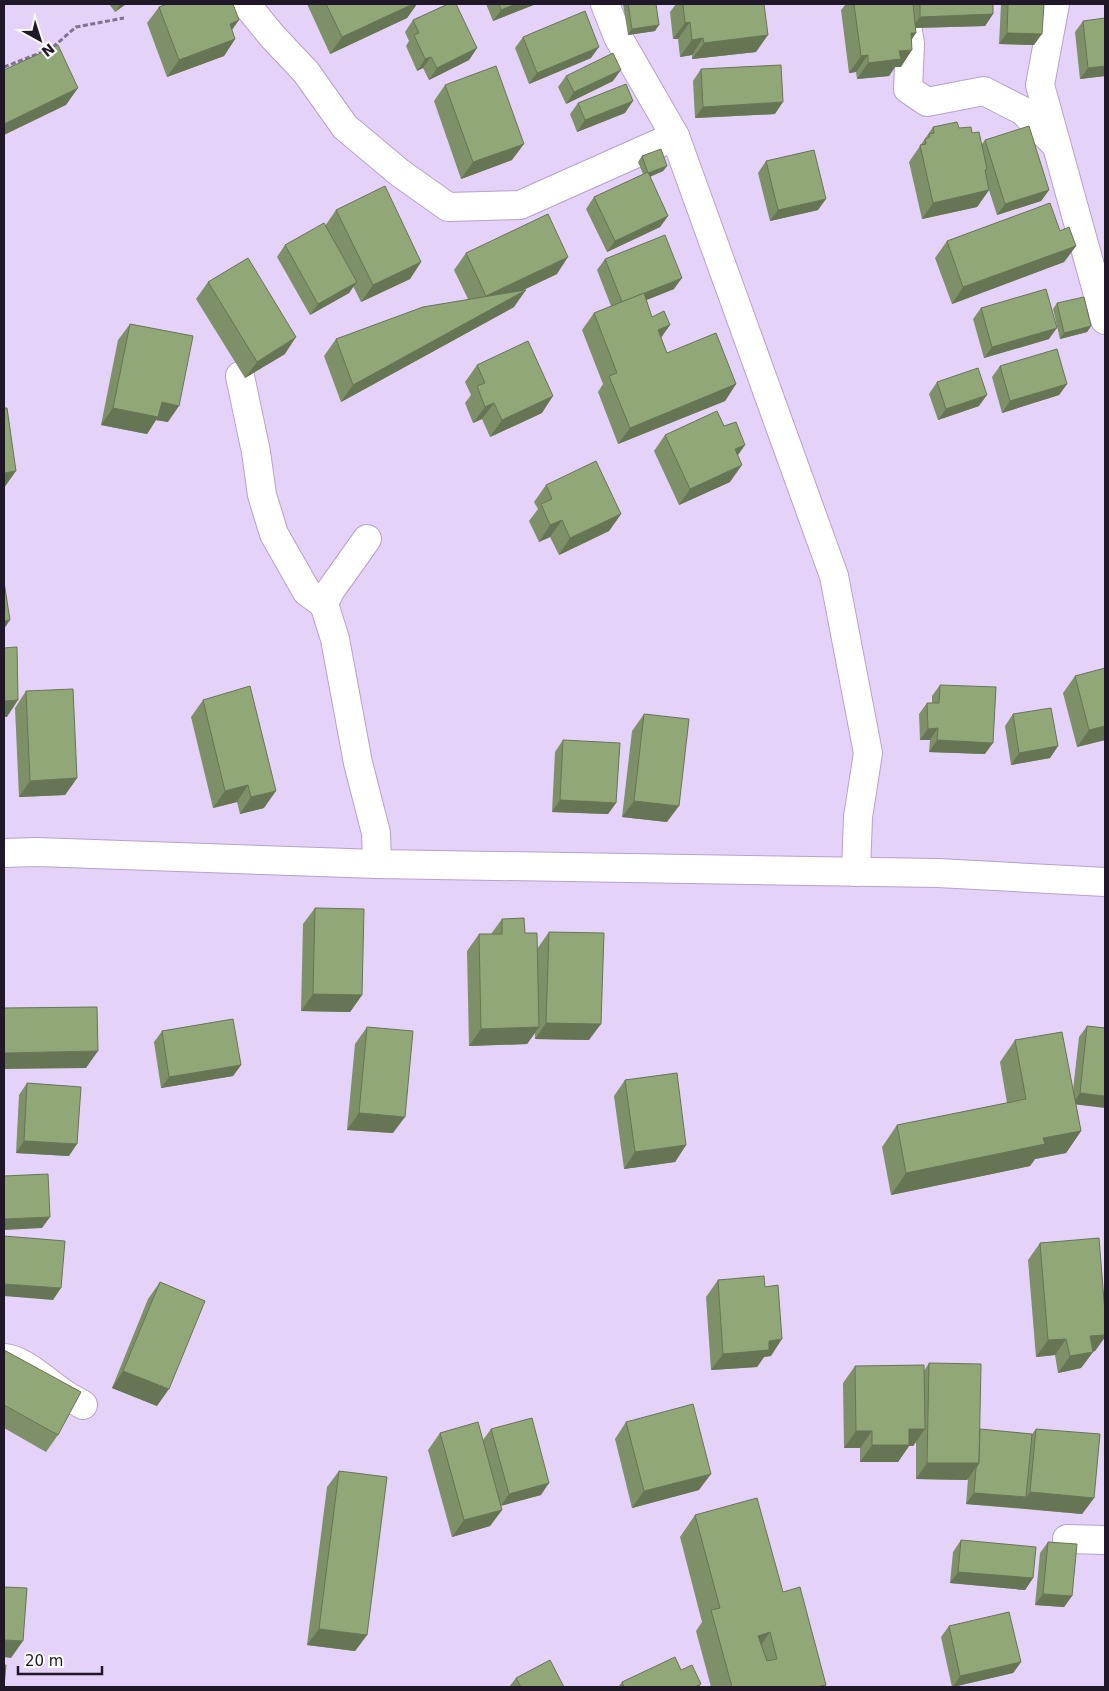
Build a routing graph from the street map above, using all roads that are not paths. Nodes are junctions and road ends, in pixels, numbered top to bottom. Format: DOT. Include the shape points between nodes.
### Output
graph roads {
  1 [pos="246,4"];
  2 [pos="605,4"];
  3 [pos="904,4"];
  4 [pos="1055,4"];
  5 [pos="675,136"];
  6 [pos="1057,146"];
  7 [pos="1105,320"];
  8 [pos="240,376"];
  9 [pos="367,539"];
  10 [pos="324,604"];
  11 [pos="4,853"];
  12 [pos="377,864"];
  13 [pos="856,872"];
  14 [pos="1105,882"];
  15 [pos="4,1358"];
  16 [pos="83,1405"];
  17 [pos="1067,1540"];
  18 [pos="1105,1540"];
  1 -- 5 [label="street" via="306,72 345,127 400,173 448,207 520,204"];
  2 -- 5 [label="street" via="618,37"];
  3 -- 6 [label="street" via="910,44 908,88 927,102 984,91 1023,111"];
  4 -- 6 [label="street" via="1040,85"];
  5 -- 13 [label="street" via="834,576 868,753 858,818"];
  6 -- 7 [label="street"];
  8 -- 10 [label="street" via="262,495 274,534 307,592"];
  9 -- 10 [label="street"];
  10 -- 12 [label="street" via="335,639 358,763 376,832"];
  11 -- 12 [label="street"];
  12 -- 13 [label="street"];
  13 -- 14 [label="street"];
  15 -- 16 [label="street" via="21,1363"];
  17 -- 18 [label="street"];
}
